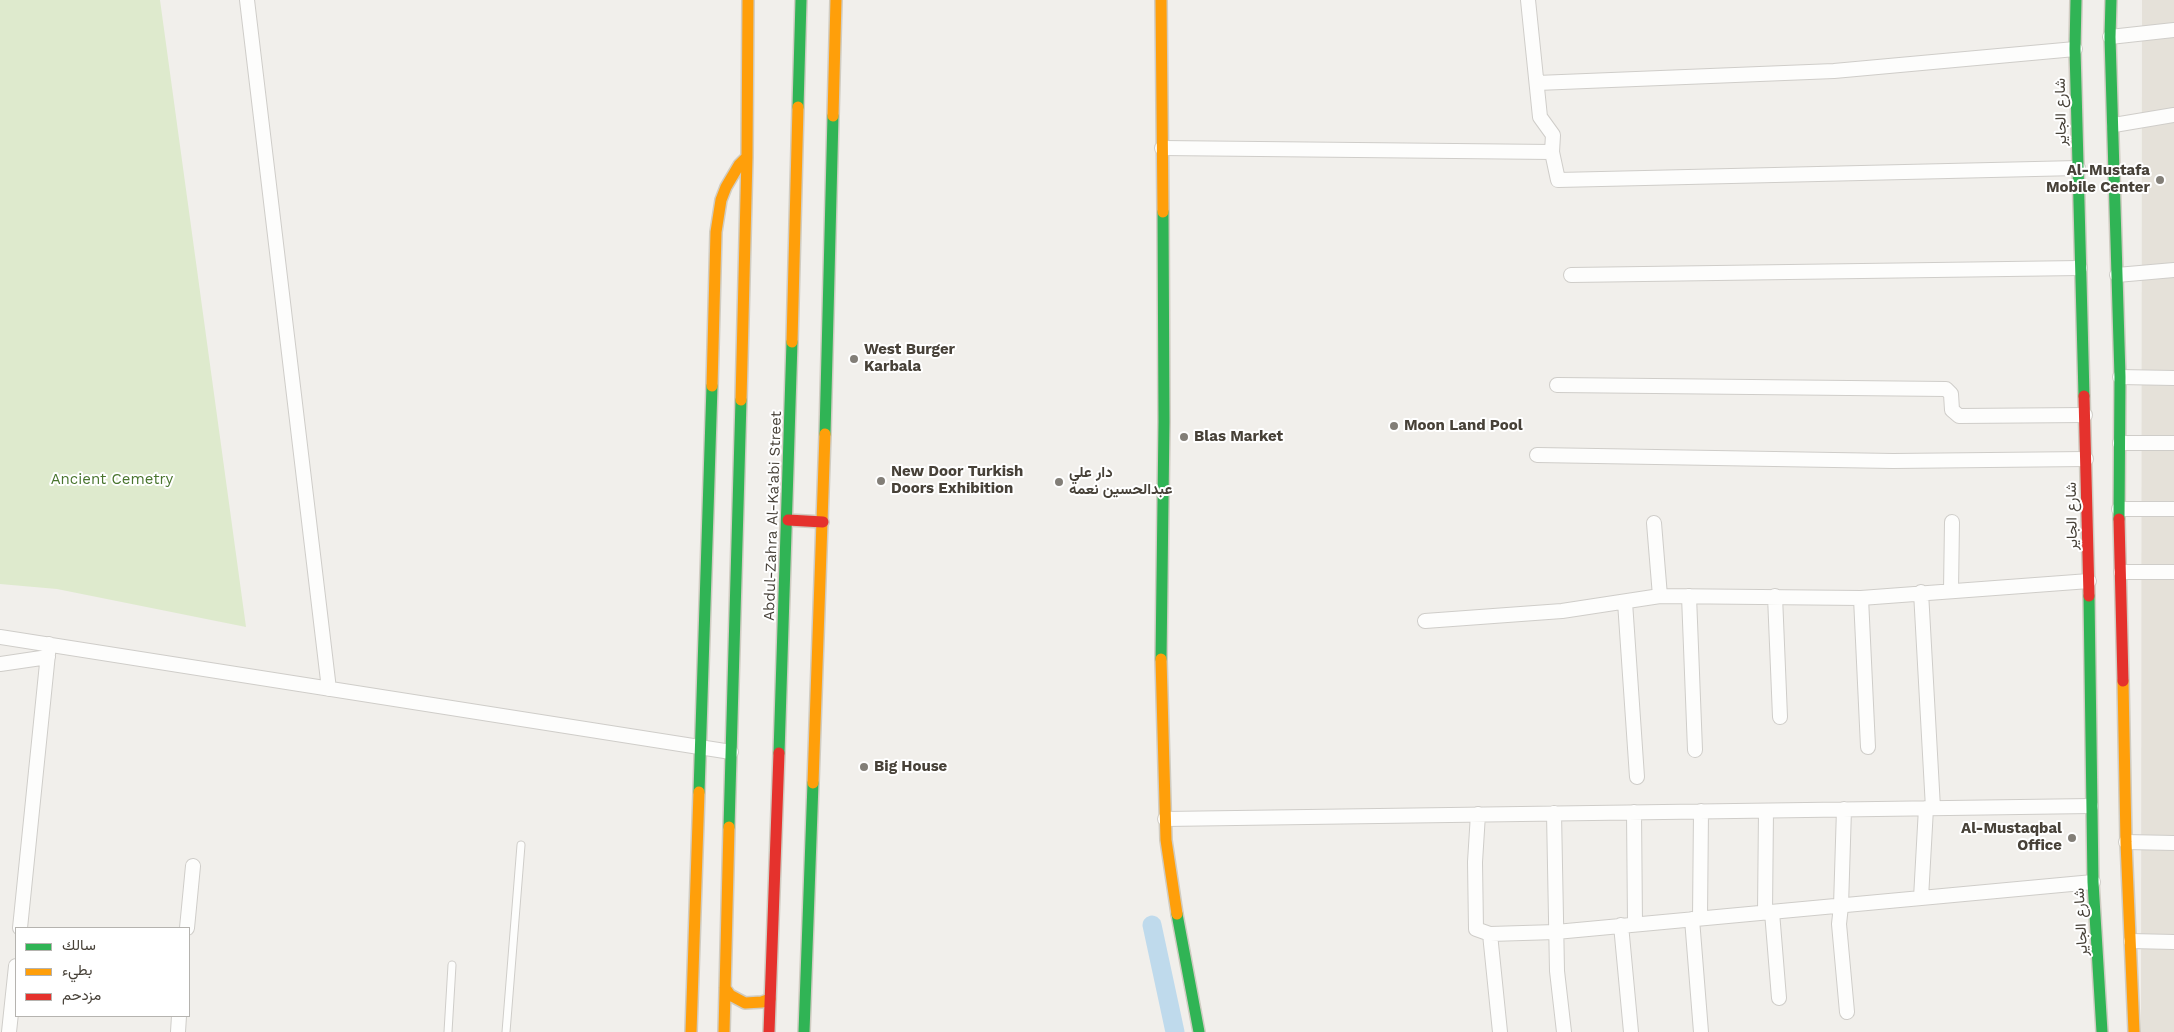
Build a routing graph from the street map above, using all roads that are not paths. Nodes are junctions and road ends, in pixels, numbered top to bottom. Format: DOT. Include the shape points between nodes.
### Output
graph roads {
  1 [pos="246,0"];
  2 [pos="748,0"];
  3 [pos="801,0"];
  4 [pos="836,0"];
  5 [pos="1161,0"];
  6 [pos="1528,0"];
  7 [pos="2076,0"];
  8 [pos="2111,0"];
  9 [pos="2174,30"];
  10 [pos="2110,37"];
  11 [pos="2075,49"];
  12 [pos="1537,83"];
  13 [pos="2174,115"];
  14 [pos="2114,125"];
  15 [pos="1162,148"];
  16 [pos="1552,152"];
  17 [pos="747,157"];
  18 [pos="2078,168"];
  19 [pos="2080,268"];
  20 [pos="2174,270"];
  21 [pos="1571,275"];
  22 [pos="2117,275"];
  23 [pos="2120,377"];
  24 [pos="2174,378"];
  25 [pos="1556,385"];
  26 [pos="2085,415"];
  27 [pos="2120,443"];
  28 [pos="2174,443"];
  29 [pos="1537,455"];
  30 [pos="2086,459"];
  31 [pos="2119,509"];
  32 [pos="2174,509"];
  33 [pos="788,520"];
  34 [pos="823,522"];
  35 [pos="1952,522"];
  36 [pos="1654,523"];
  37 [pos="2121,572"];
  38 [pos="2174,572"];
  39 [pos="2088,581"];
  40 [pos="1951,590"];
  41 [pos="1921,592"];
  42 [pos="1660,596"];
  43 [pos="1689,596"];
  44 [pos="1775,596"];
  45 [pos="1861,598"];
  46 [pos="1625,602"];
  47 [pos="1426,621"];
  48 [pos="0,637"];
  49 [pos="49,650"];
  50 [pos="0,664"];
  51 [pos="329,689"];
  52 [pos="1780,716"];
  53 [pos="1868,747"];
  54 [pos="701,748"];
  55 [pos="1695,750"];
  56 [pos="731,752"];
  57 [pos="1637,777"];
  58 [pos="2091,806"];
  59 [pos="1930,808"];
  60 [pos="1844,809"];
  61 [pos="1701,811"];
  62 [pos="1766,811"];
  63 [pos="1634,812"];
  64 [pos="1478,814"];
  65 [pos="1554,814"];
  66 [pos="1165,819"];
  67 [pos="2126,842"];
  68 [pos="2174,843"];
  69 [pos="521,845"];
  70 [pos="193,866"];
  71 [pos="2093,882"];
  72 [pos="1921,898"];
  73 [pos="1842,906"];
  74 [pos="1768,912"];
  75 [pos="1696,919"];
  76 [pos="1628,925"];
  77 [pos="20,927"];
  78 [pos="187,927"];
  79 [pos="1556,932"];
  80 [pos="1490,934"];
  81 [pos="2130,941"];
  82 [pos="2174,942"];
  83 [pos="452,965"];
  84 [pos="15,975"];
  85 [pos="725,988"];
  86 [pos="1779,998"];
  87 [pos="770,999"];
  88 [pos="1847,1012"];
  89 [pos="179,1017"];
  90 [pos="9,1032"];
  91 [pos="178,1032"];
  92 [pos="448,1032"];
  93 [pos="506,1032"];
  94 [pos="691,1032"];
  95 [pos="724,1032"];
  96 [pos="769,1032"];
  97 [pos="804,1032"];
  98 [pos="1199,1032"];
  99 [pos="1500,1032"];
  100 [pos="1564,1032"];
  101 [pos="1631,1032"];
  102 [pos="1701,1032"];
  103 [pos="2102,1032"];
  104 [pos="2134,1032"];
  1 -- 51 [label="street"];
  2 -- 17 [label="street"];
  3 -- 33 [label="street, Abdul-Zahra Al-Ka'abi Street"];
  4 -- 34 [label="street"];
  5 -- 15 [label="street"];
  6 -- 12 [label="street"];
  7 -- 11 [label="street, شارع الجاير"];
  8 -- 10 [label="street"];
  9 -- 10 [label="street"];
  10 -- 14 [label="street"];
  11 -- 12 [label="street" via="1834,71"];
  11 -- 18 [label="street, شارع الجاير"];
  12 -- 16 [label="street" via="1540,117 1553,135"];
  13 -- 14 [label="street"];
  14 -- 22 [label="street"];
  15 -- 16 [label="street"];
  15 -- 66 [label="street" via="1164,422 1161,659"];
  16 -- 18 [label="street" via="1558,180"];
  17 -- 54 [label="street" via="726,187 716,232"];
  17 -- 56 [label="street"];
  18 -- 19 [label="street, شارع الجاير"];
  19 -- 21 [label="street"];
  19 -- 26 [label="street, شارع الجاير"];
  20 -- 22 [label="street"];
  22 -- 23 [label="street"];
  23 -- 24 [label="street"];
  23 -- 27 [label="street"];
  25 -- 26 [label="street" via="1946,389 1951,394 1952,410 1959,416"];
  26 -- 30 [label="street, شارع الجاير"];
  27 -- 28 [label="street"];
  27 -- 31 [label="street"];
  29 -- 30 [label="street" via="1893,461"];
  30 -- 39 [label="street, شارع الجاير"];
  31 -- 32 [label="street"];
  31 -- 37 [label="street"];
  33 -- 34 [label="street"];
  33 -- 87 [label="street, Abdul-Zahra Al-Ka'abi Street"];
  34 -- 97 [label="street"];
  35 -- 40 [label="street"];
  36 -- 42 [label="street"];
  37 -- 38 [label="street"];
  37 -- 67 [label="street"];
  39 -- 40 [label="street"];
  39 -- 58 [label="street, شارع الجاير"];
  40 -- 41 [label="street"];
  41 -- 45 [label="street"];
  41 -- 59 [label="street"];
  42 -- 43 [label="street"];
  42 -- 46 [label="street"];
  43 -- 44 [label="street"];
  43 -- 55 [label="street"];
  44 -- 45 [label="street"];
  44 -- 52 [label="street"];
  45 -- 53 [label="street"];
  46 -- 47 [label="street" via="1562,612"];
  46 -- 57 [label="street"];
  48 -- 49 [label="street"];
  49 -- 50 [label="street"];
  49 -- 51 [label="street"];
  49 -- 77 [label="street"];
  51 -- 54 [label="street"];
  54 -- 56 [label="street"];
  54 -- 94 [label="street"];
  56 -- 85 [label="street"];
  58 -- 59 [label="street"];
  58 -- 71 [label="street, شارع الجاير"];
  59 -- 60 [label="street"];
  59 -- 72 [label="street"];
  60 -- 62 [label="street"];
  60 -- 73 [label="street"];
  61 -- 62 [label="street"];
  61 -- 63 [label="street"];
  61 -- 75 [label="street"];
  62 -- 74 [label="street"];
  63 -- 65 [label="street"];
  63 -- 76 [label="street"];
  64 -- 65 [label="street"];
  64 -- 66 [label="street"];
  64 -- 80 [label="street" via="1476,930"];
  65 -- 79 [label="street"];
  66 -- 98 [label="street" via="1182,947"];
  67 -- 68 [label="street"];
  67 -- 81 [label="street"];
  69 -- 93 [label="lane"];
  70 -- 78 [label="street"];
  71 -- 72 [label="street"];
  71 -- 103 [label="street, شارع الجاير"];
  72 -- 73 [label="street"];
  73 -- 74 [label="street"];
  73 -- 88 [label="street" via="1839,924"];
  74 -- 75 [label="street"];
  74 -- 86 [label="street"];
  75 -- 76 [label="street"];
  75 -- 102 [label="street"];
  76 -- 79 [label="street"];
  76 -- 101 [label="street"];
  79 -- 80 [label="street"];
  79 -- 100 [label="street"];
  80 -- 99 [label="street"];
  81 -- 82 [label="street"];
  81 -- 104 [label="street"];
  83 -- 92 [label="lane"];
  84 -- 90 [label="street"];
  85 -- 87 [label="street" via="745,1003"];
  85 -- 95 [label="street"];
  87 -- 96 [label="street, Abdul-Zahra Al-Ka'abi Street"];
  89 -- 91 [label="street"];
}
